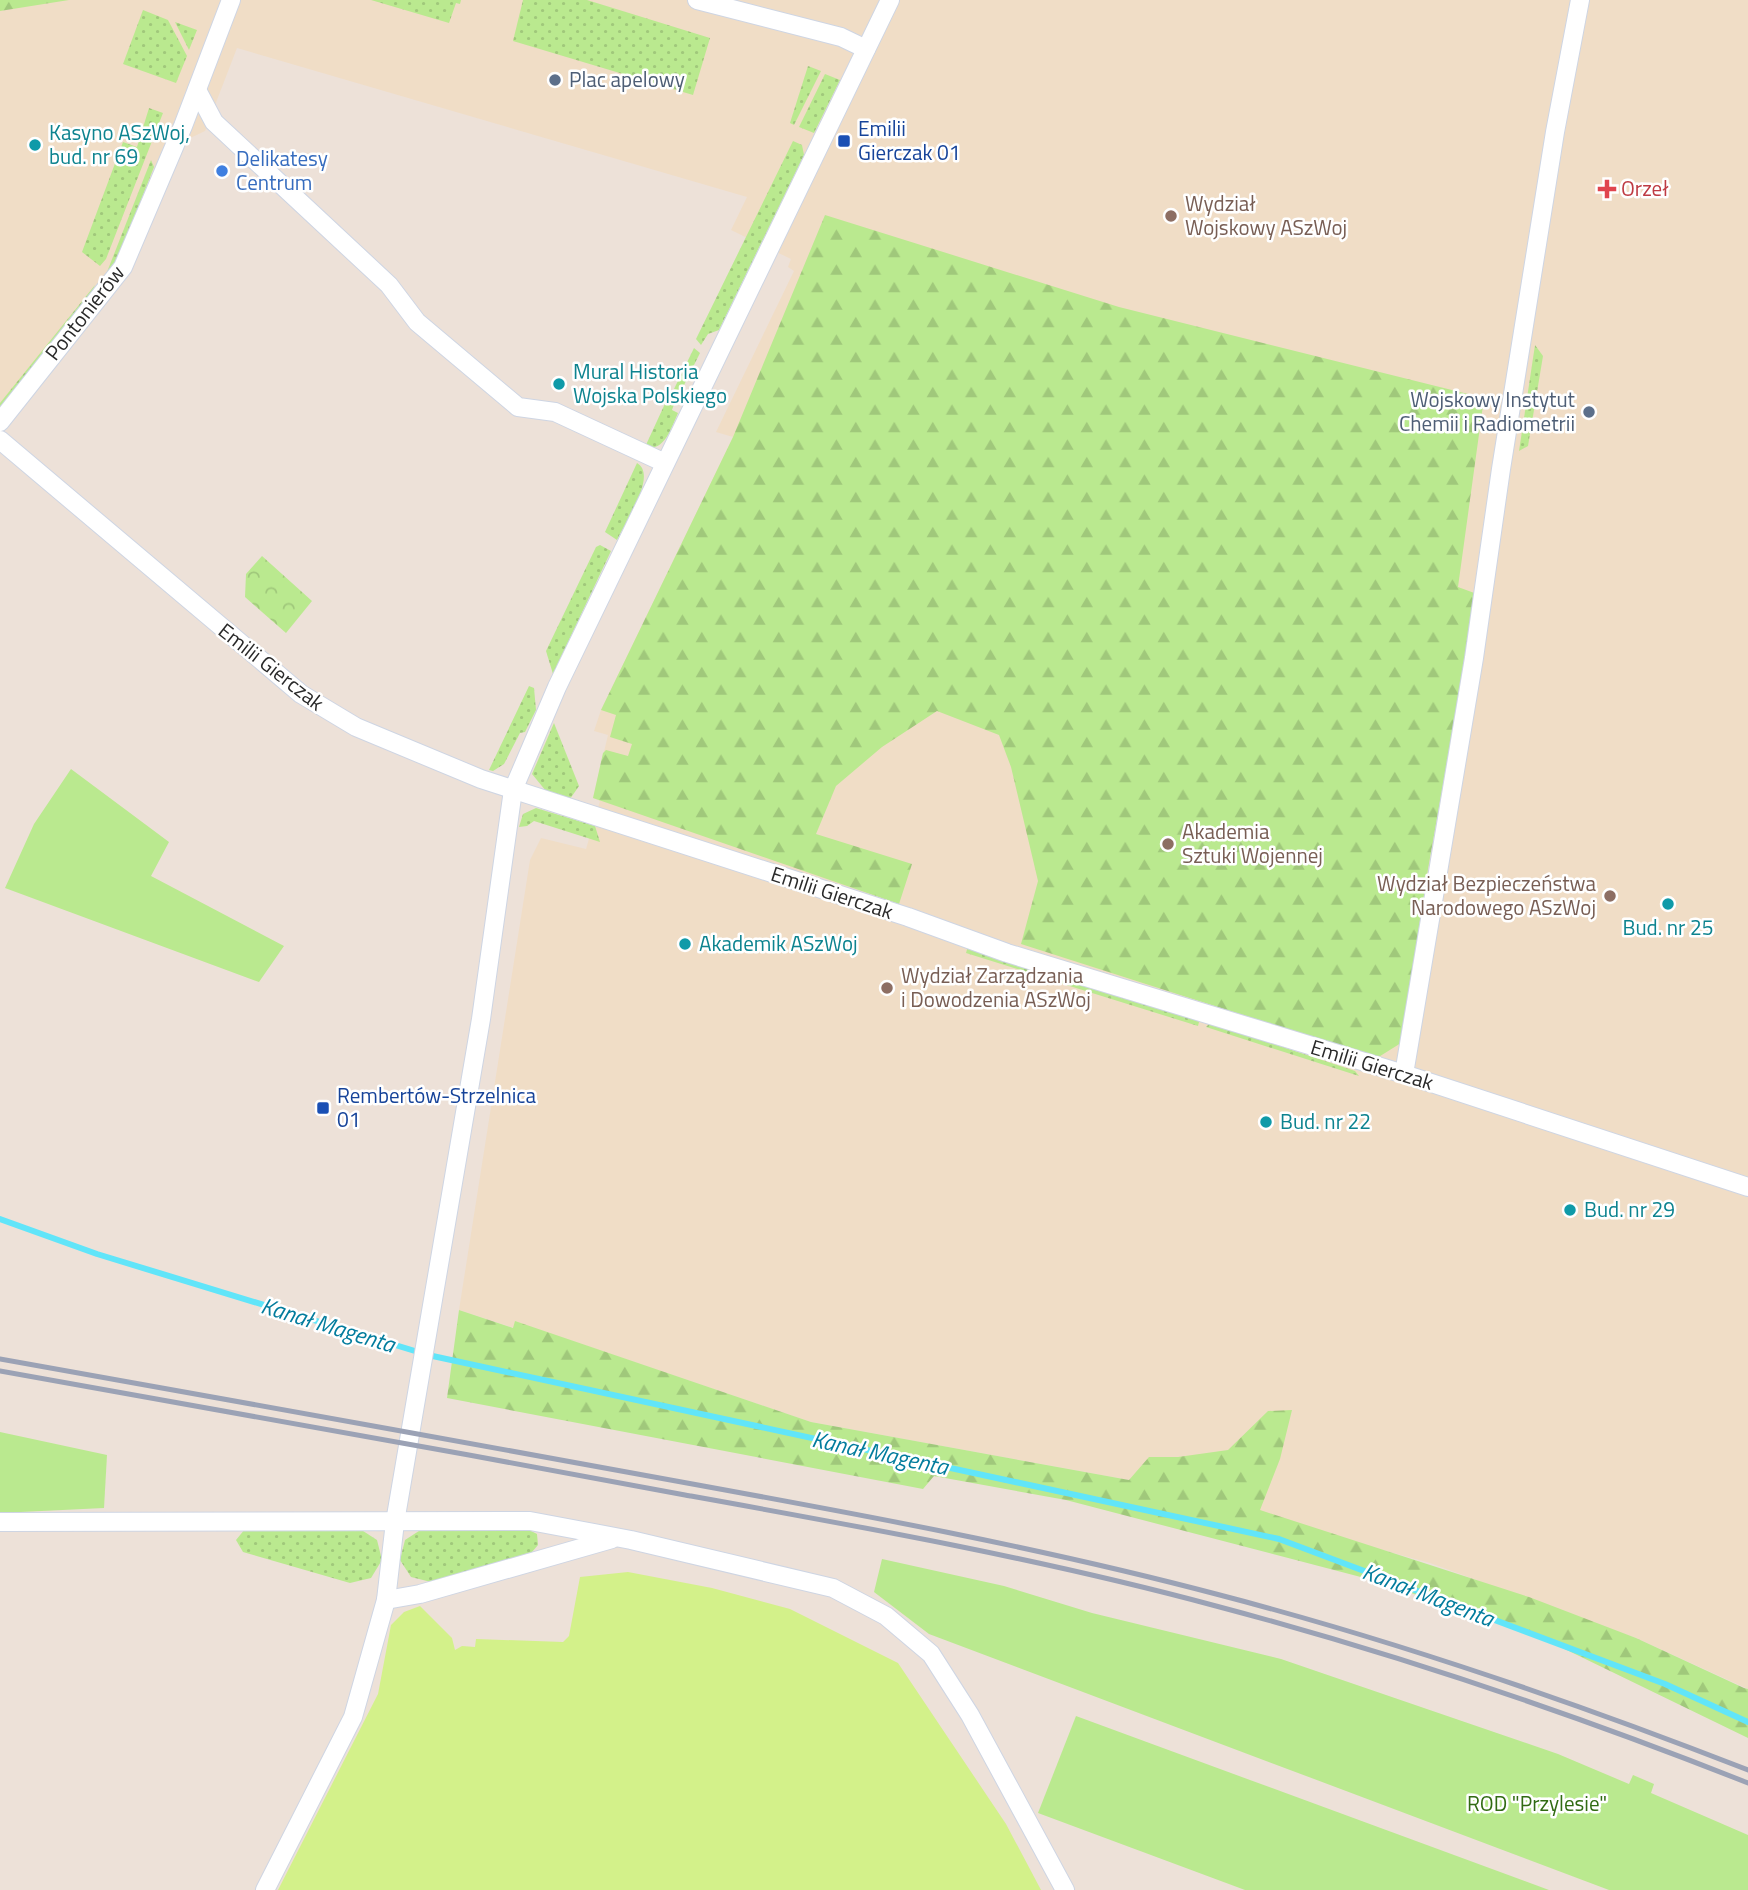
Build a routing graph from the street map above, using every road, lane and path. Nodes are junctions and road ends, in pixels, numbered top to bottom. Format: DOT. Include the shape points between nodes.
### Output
graph roads {
  1 [pos="231,0"];
  2 [pos="697,0"];
  3 [pos="890,0"];
  4 [pos="1580,0"];
  5 [pos="866,49"];
  6 [pos="197,90"];
  7 [pos="214,122"];
  8 [pos="183,126"];
  9 [pos="0,422"];
  10 [pos="0,440"];
  11 [pos="665,463"];
  12 [pos="513,790"];
  13 [pos="1405,1074"];
  14 [pos="1748,1187"];
  15 [pos="0,1522"];
  16 [pos="395,1522"];
  17 [pos="615,1538"];
  18 [pos="386,1600"];
  19 [pos="265,1890"];
  20 [pos="1065,1890"];
  1 -- 6 [label="street, Pontonierów"];
  2 -- 5 [label="street" via="841,37"];
  3 -- 5 [label="street"];
  4 -- 13 [label="street" via="1548,172"];
  5 -- 11 [label="street"];
  6 -- 7 [label="street"];
  6 -- 8 [label="street, Pontonierów"];
  7 -- 8 [label="street"];
  7 -- 11 [label="street" via="389,285 417,322 518,407 555,412"];
  8 -- 9 [label="street, Pontonierów" via="123,267"];
  10 -- 12 [label="street, Emilii Gierczak" via="183,598 321,708 356,727"];
  11 -- 12 [label="street" via="557,687"];
  12 -- 13 [label="street, Emilii Gierczak" via="1028,959"];
  12 -- 16 [label="street" via="481,1019"];
  13 -- 14 [label="street, Emilii Gierczak"];
  15 -- 16 [label="street"];
  16 -- 17 [label="street" via="530,1521"];
  16 -- 18 [label="street"];
  17 -- 18 [label="street"];
  17 -- 20 [label="street" via="833,1588 886,1616 931,1654 970,1715"];
  18 -- 19 [label="street" via="353,1717"];
}
